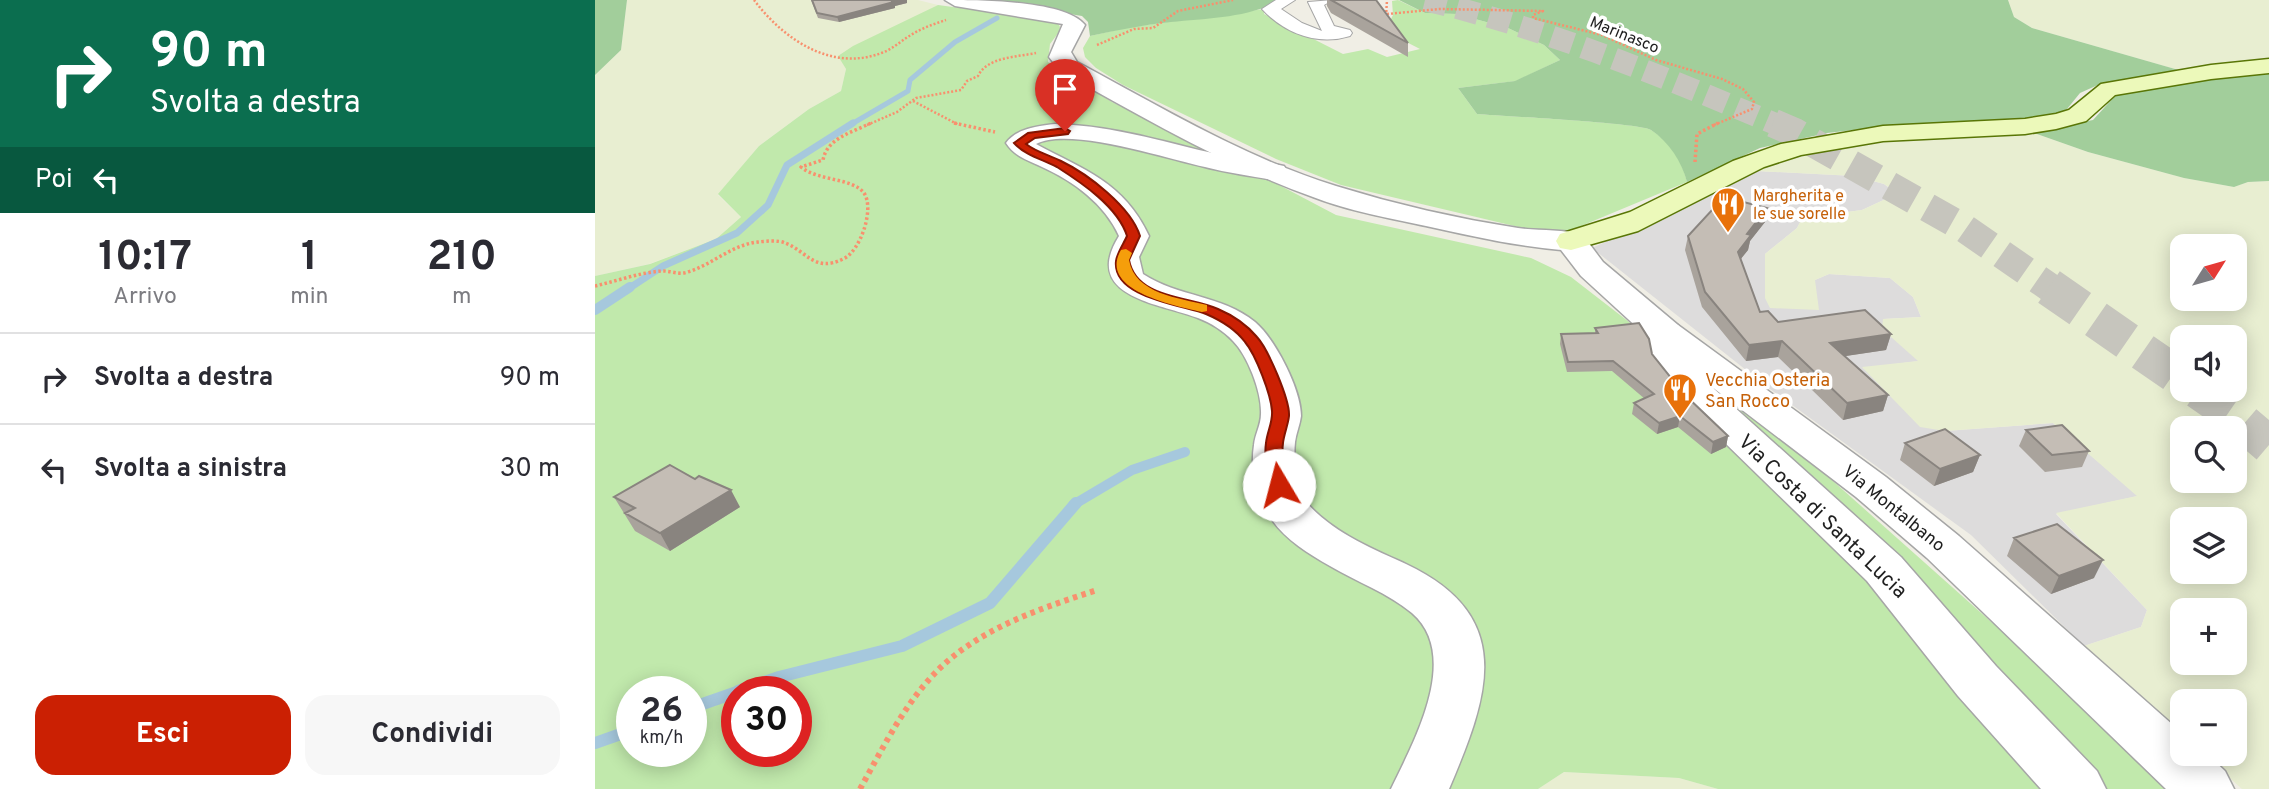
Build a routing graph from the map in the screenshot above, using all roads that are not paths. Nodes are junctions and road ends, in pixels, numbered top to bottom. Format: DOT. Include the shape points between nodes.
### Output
graph roads {
  1 [pos="955,0"];
  2 [pos="1288,0"];
  3 [pos="1326,0"];
  4 [pos="2269,66"];
  5 [pos="1273,172"];
  6 [pos="1571,241"];
  7 [pos="1665,332"];
  8 [pos="1420,789"];
  9 [pos="2077,789"];
  10 [pos="2205,789"];
  1 -- 5 [label="street" via="1067,18 1075,25 1059,57 1069,67"];
  2 -- 3 [label="street" via="1270,9 1322,38 1344,33 1328,29 1315,2"];
  4 -- 6 [label="main road" via="2109,89 2094,97 2081,114 2037,125 1877,133 1796,148 1746,165 1635,221"];
  5 -- 6 [label="street" via="1382,208 1519,237"];
  5 -- 8 [label="street" via="1065,131 1027,137 1019,143 1082,180 1129,223 1133,236 1122,260 1131,281 1154,295 1211,311 1253,341 1278,396 1281,414 1274,465 1288,509 1303,526 1402,582 1435,605 1449,623 1461,670 1444,734"];
  6 -- 7 [label="street, Via Montalbano" via="1592,269"];
  7 -- 9 [label="street, Via Costa di Santa Lucia" via="1671,363 1698,396 1885,569 1977,681"];
  7 -- 10 [label="street, Via Montalbano" via="1943,547"];
}
